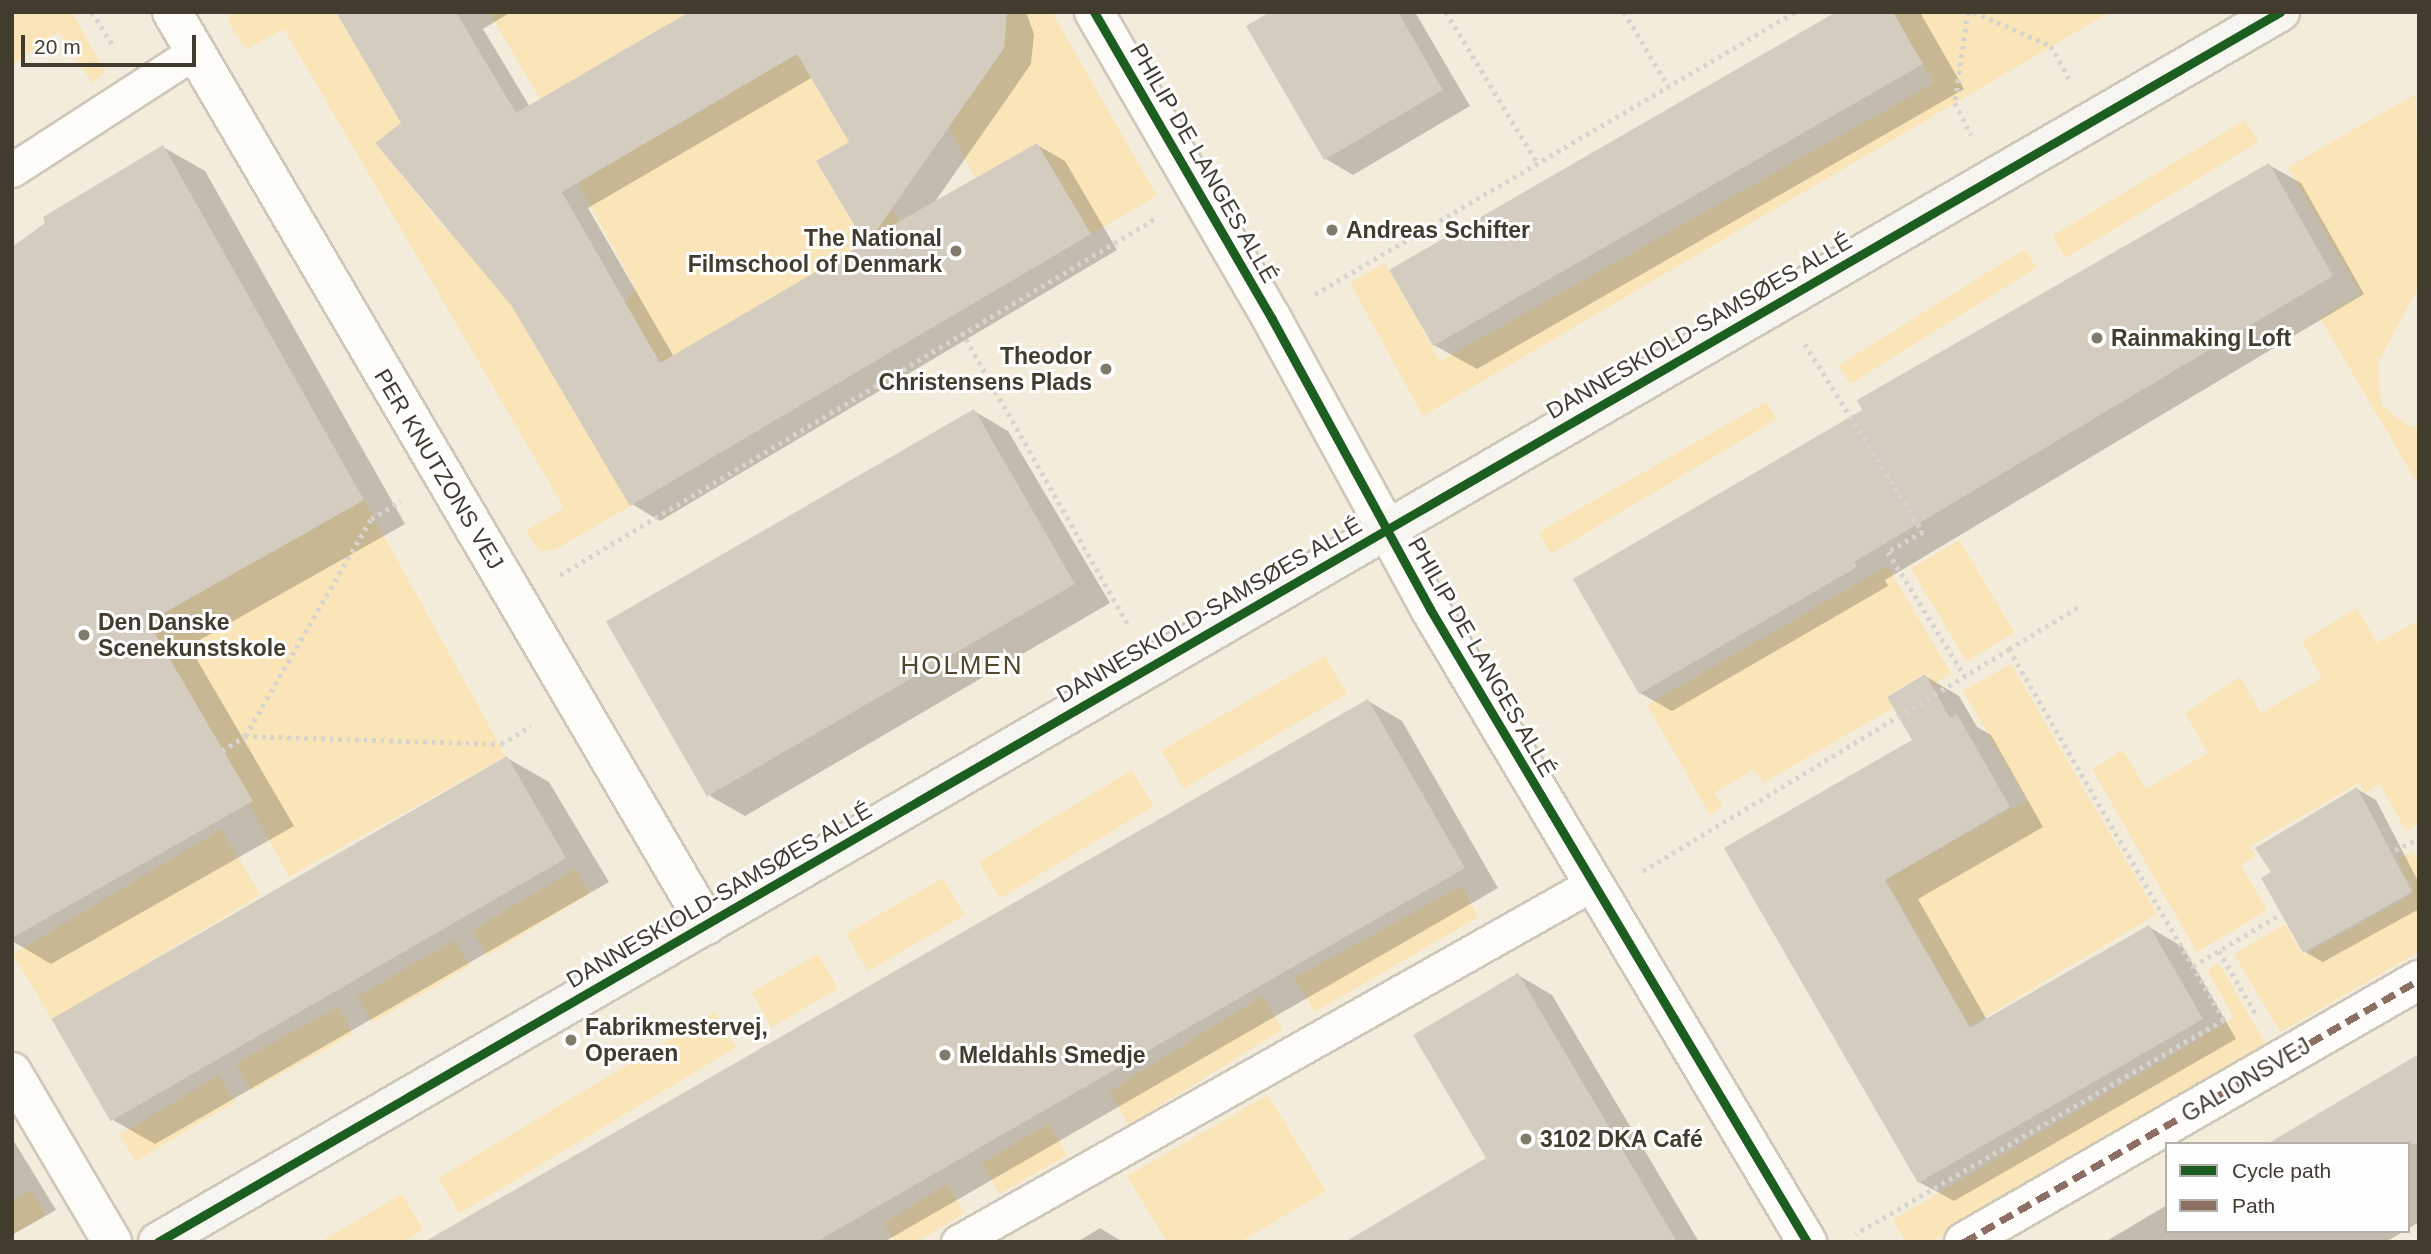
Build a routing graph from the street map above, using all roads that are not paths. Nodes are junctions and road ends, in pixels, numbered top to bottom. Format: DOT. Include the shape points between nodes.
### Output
graph roads {
  1 [pos="172,12"];
  2 [pos="1094,12"];
  3 [pos="2280,12"];
  4 [pos="193,53"];
  5 [pos="12,170"];
  6 [pos="1386,529"];
  7 [pos="1596,891"];
  8 [pos="707,925"];
  9 [pos="2419,980"];
  10 [pos="12,1072"];
  11 [pos="112,1242"];
  12 [pos="158,1242"];
  13 [pos="958,1242"];
  14 [pos="1807,1242"];
  15 [pos="1964,1242"];
  1 -- 4 [label="street, PER KNUTZONS VEJ"];
  2 -- 6 [label="street, PHILIP DE LANGES ALLÉ" via="1272,319"];
  3 -- 6 [label="street, DANNESKIOLD-SAMSØES ALLÉ"];
  4 -- 5 [label="lane"];
  4 -- 8 [label="street, PER KNUTZONS VEJ"];
  6 -- 7 [label="street, PHILIP DE LANGES ALLÉ"];
  6 -- 8 [label="street, DANNESKIOLD-SAMSØES ALLÉ"];
  7 -- 13 [label="lane"];
  7 -- 14 [label="street, PHILIP DE LANGES ALLÉ"];
  8 -- 12 [label="street, DANNESKIOLD-SAMSØES ALLÉ"];
  9 -- 15 [label="street, GALIONSVEJ"];
  10 -- 11 [label="street"];
}
